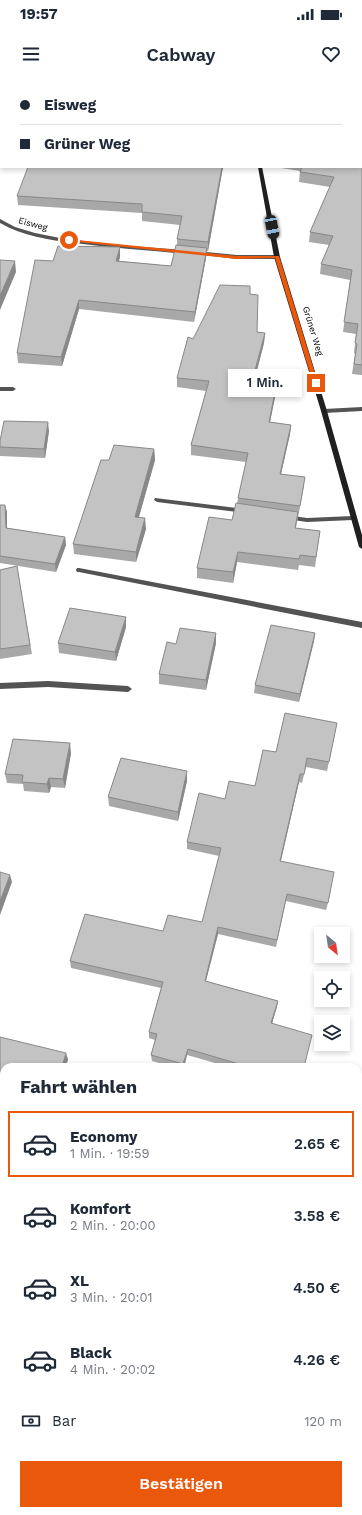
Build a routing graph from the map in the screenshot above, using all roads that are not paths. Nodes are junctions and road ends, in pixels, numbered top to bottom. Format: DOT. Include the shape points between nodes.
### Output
graph roads {
  1 [pos="260,168"];
  2 [pos="0,221"];
  3 [pos="277,257"];
  4 [pos="0,389"];
  5 [pos="14,389"];
  6 [pos="362,409"];
  7 [pos="324,411"];
  8 [pos="156,500"];
  9 [pos="255,513"];
  10 [pos="277,516"];
  11 [pos="354,518"];
  12 [pos="362,547"];
  13 [pos="79,570"];
  14 [pos="362,625"];
  15 [pos="0,686"];
  16 [pos="128,689"];
  1 -- 3 [label="street, Grüner Weg"];
  2 -- 3 [label="street, Eisweg" via="25,233 54,238 237,257"];
  3 -- 7 [label="street, Grüner Weg"];
  4 -- 5 [label="street"];
  6 -- 7 [label="street"];
  7 -- 11 [label="street, Grüner Weg"];
  8 -- 9 [label="street"];
  10 -- 11 [label="street" via="307,520"];
  11 -- 12 [label="street, Grüner Weg"];
  13 -- 14 [label="street"];
  15 -- 16 [label="street" via="48,684"];
}
